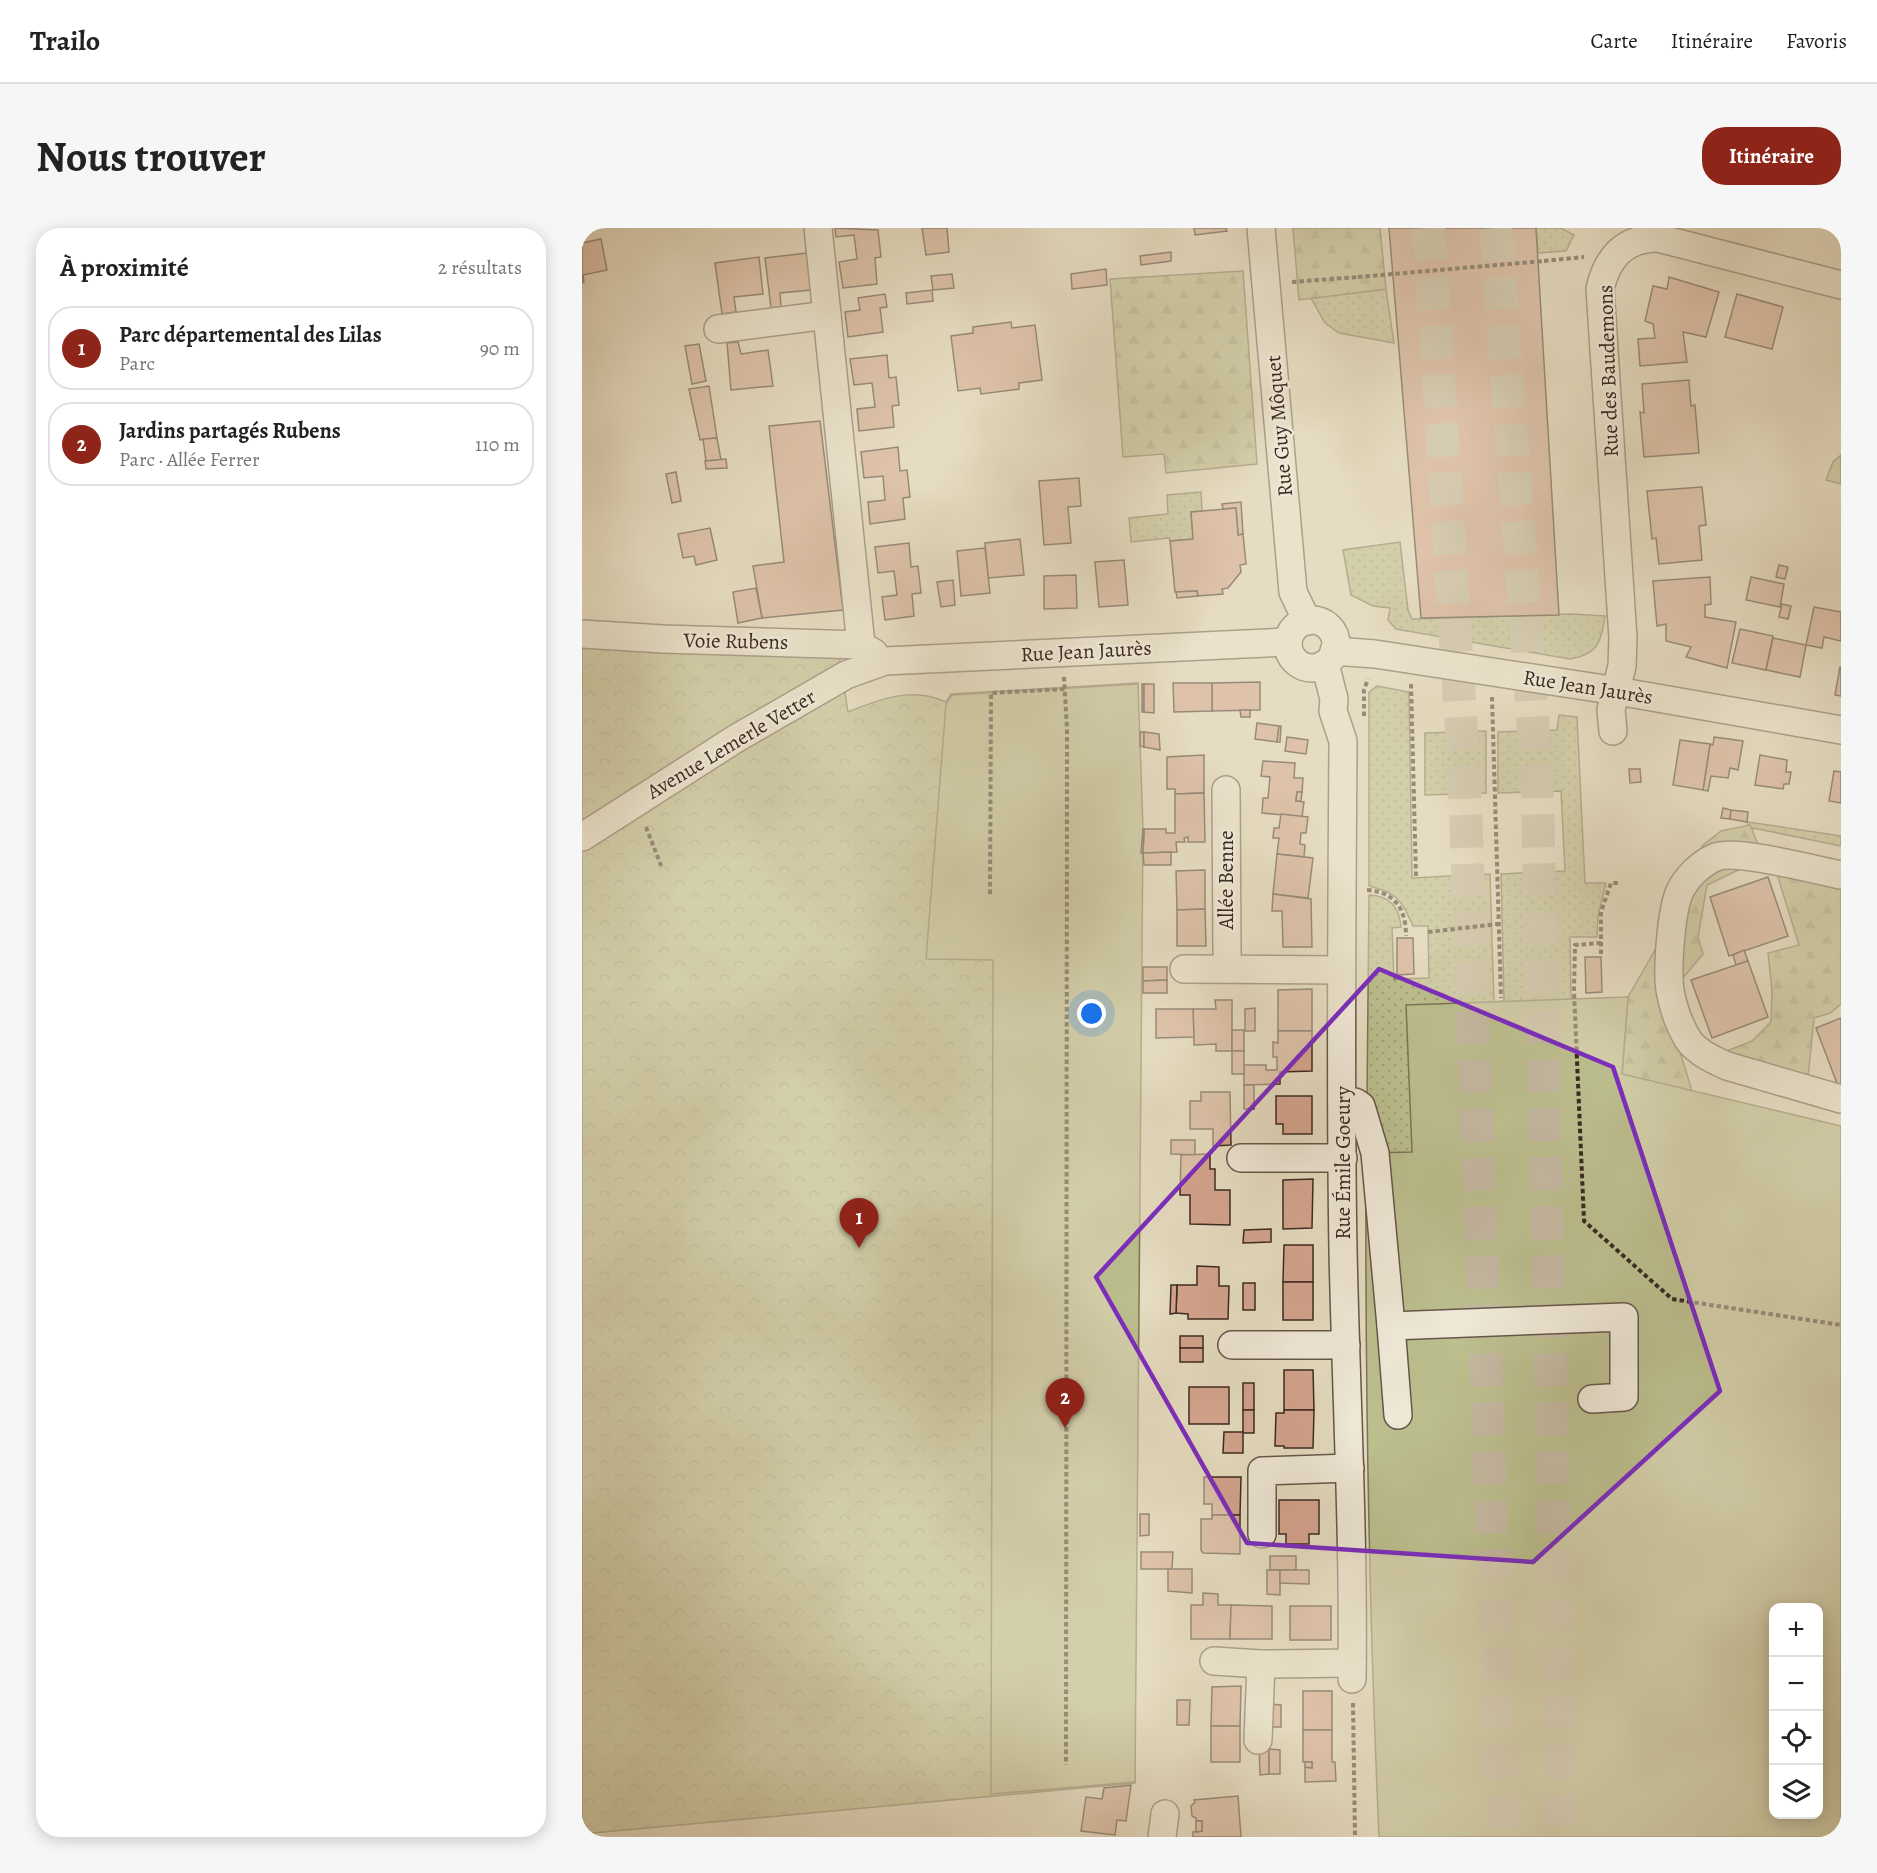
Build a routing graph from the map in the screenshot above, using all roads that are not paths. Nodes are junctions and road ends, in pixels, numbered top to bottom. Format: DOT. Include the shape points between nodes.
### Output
graph roads {
  1 [pos="818,228"];
  2 [pos="1261,228"];
  3 [pos="1841,285"];
  4 [pos="827,315"];
  5 [pos="718,329"];
  6 [pos="1306,621"];
  7 [pos="582,634"];
  8 [pos="1288,642"];
  9 [pos="861,645"];
  10 [pos="1330,658"];
  11 [pos="885,661"];
  12 [pos="1617,691"];
  13 [pos="1841,730"];
  14 [pos="1612,731"];
  15 [pos="1226,790"];
  16 [pos="582,837"];
  17 [pos="1841,875"];
  18 [pos="1184,969"];
  19 [pos="1228,969"];
  20 [pos="1341,970"];
  21 [pos="1841,1099"];
  22 [pos="1342,1102"];
  23 [pos="1241,1158"];
  24 [pos="1343,1158"];
  25 [pos="1391,1326"];
  26 [pos="1232,1345"];
  27 [pos="1346,1345"];
  28 [pos="1592,1399"];
  29 [pos="1398,1414"];
  30 [pos="1350,1468"];
  31 [pos="1262,1534"];
  32 [pos="1214,1661"];
  33 [pos="1261,1664"];
  34 [pos="1258,1740"];
  1 -- 4 [label="street"];
  2 -- 6 [label="street, Rue Guy Môquet" via="1293,592"];
  3 -- 12 [label="street, Rue des Baudemons" via="1658,238 1634,242 1613,256 1600,289 1623,638"];
  4 -- 5 [label="street"];
  4 -- 9 [label="street"];
  6 -- 8 [label="street" via="1294,628"];
  6 -- 10 [label="street" via="1315,620 1329,628 1336,643"];
  7 -- 9 [label="street, Voie Rubens"];
  8 -- 10 [label="street" via="1291,657 1303,667 1310,669"];
  8 -- 11 [label="street, Rue Jean Jaurès"];
  9 -- 11 [label="street"];
  10 -- 12 [label="street, Rue Jean Jaurès" via="1375,654"];
  10 -- 20 [label="street, Rue Émile Goeury" via="1334,711 1343,741"];
  11 -- 16 [label="street, Avenue Lemerle Vetter" via="846,675 736,738"];
  12 -- 13 [label="street, Rue Jean Jaurès"];
  12 -- 14 [label="street, Rue des Baudemons" via="1611,710"];
  15 -- 19 [label="street, Allée Benne"];
  17 -- 21 [label="street" via="1740,855 1718,856 1702,865 1687,880 1676,904 1670,989 1682,1028 1691,1043 1710,1058"];
  18 -- 19 [label="street"];
  19 -- 20 [label="street"];
  20 -- 22 [label="street, Rue Émile Goeury"];
  22 -- 24 [label="street, Rue Émile Goeury"];
  22 -- 25 [label="street" via="1355,1101 1361,1106 1375,1153"];
  23 -- 24 [label="street"];
  24 -- 27 [label="street, Rue Émile Goeury"];
  25 -- 28 [label="street" via="1623,1317 1624,1397"];
  25 -- 29 [label="street"];
  26 -- 27 [label="street"];
  27 -- 30 [label="street, Rue Émile Goeury"];
  30 -- 31 [label="street" via="1262,1471"];
  30 -- 33 [label="street, Rue Émile Goeury" via="1352,1671"];
  32 -- 33 [label="street"];
  33 -- 34 [label="street"];
}
